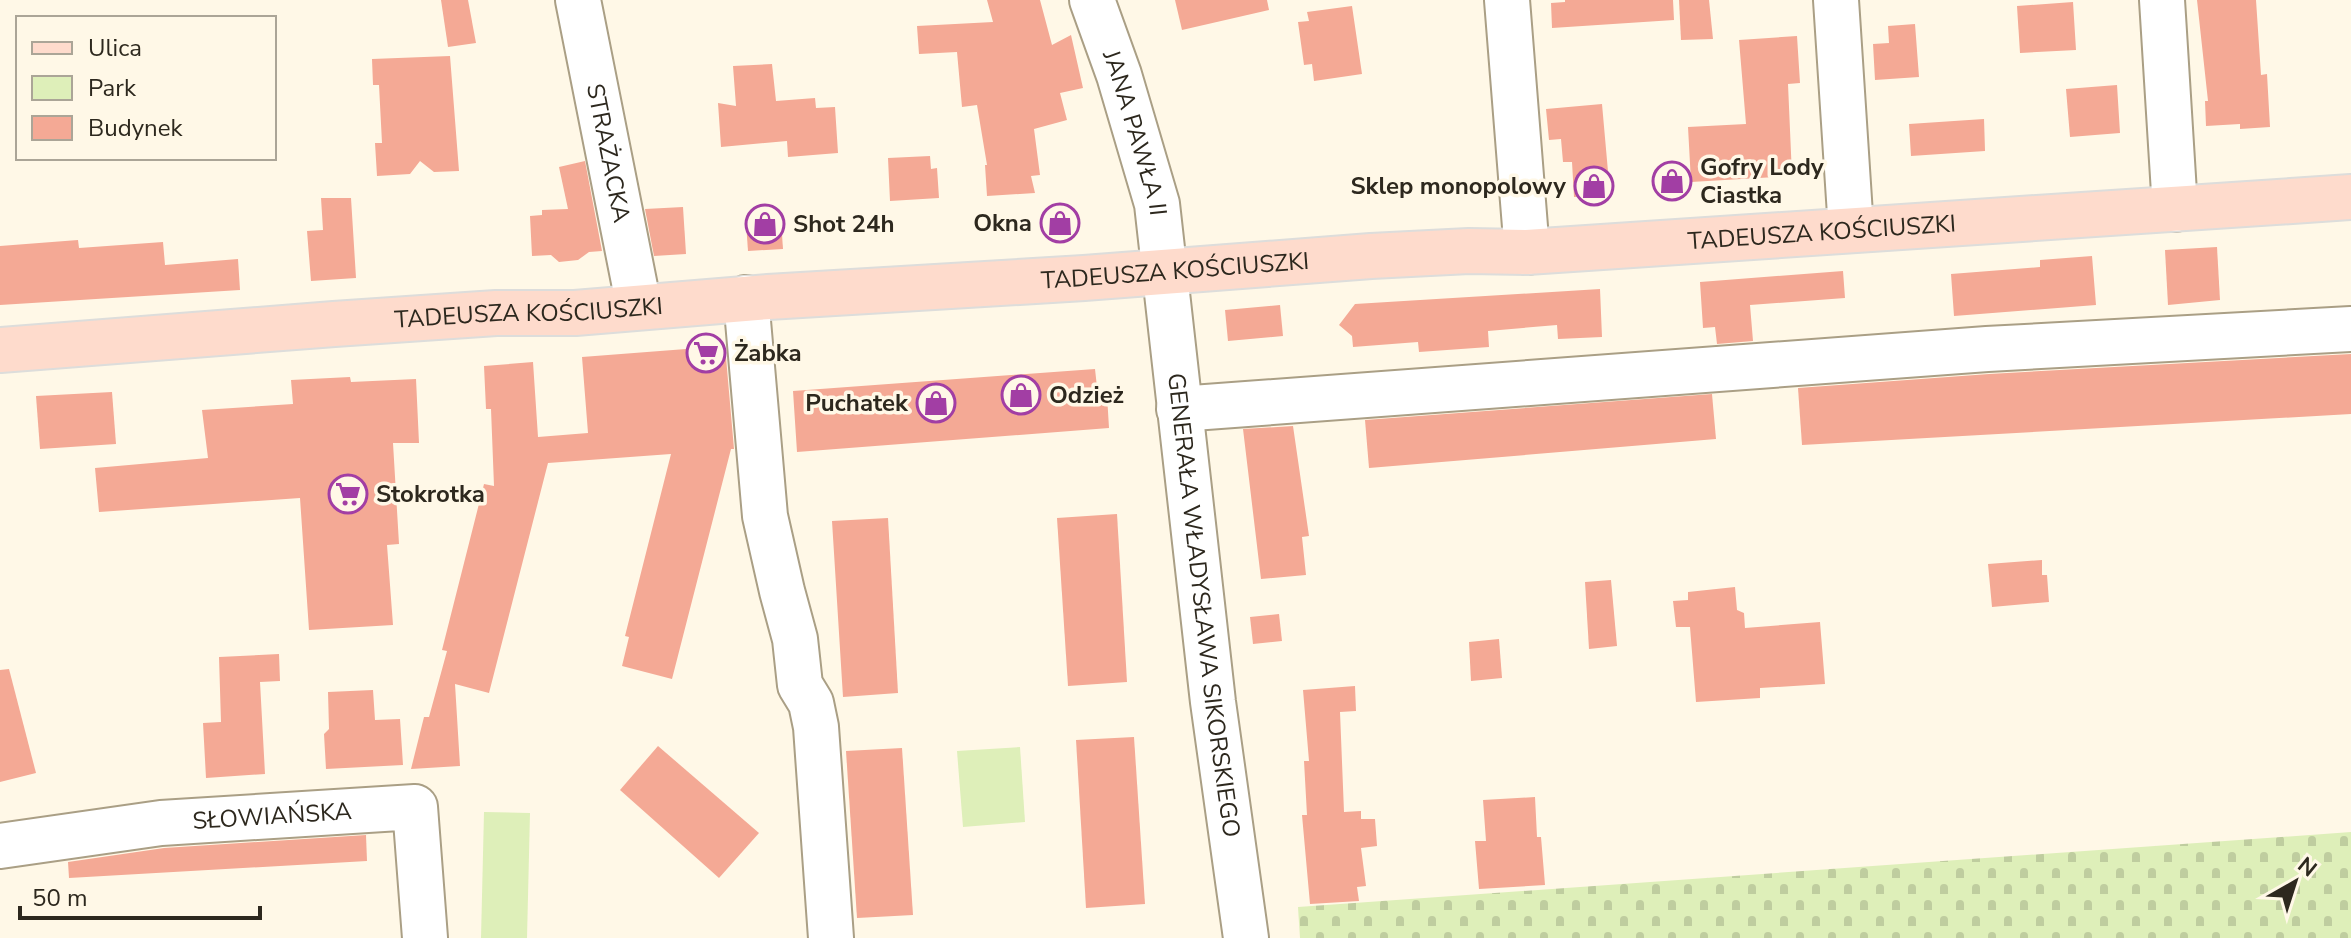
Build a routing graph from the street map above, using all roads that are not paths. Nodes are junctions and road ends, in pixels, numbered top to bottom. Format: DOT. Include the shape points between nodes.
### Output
graph roads {
  1 [pos="578,0"];
  2 [pos="1092,0"];
  3 [pos="1507,0"];
  4 [pos="1836,0"];
  5 [pos="2162,0"];
  6 [pos="2351,197"];
  7 [pos="2175,209"];
  8 [pos="1851,230"];
  9 [pos="1527,252"];
  10 [pos="1163,271"];
  11 [pos="746,298"];
  12 [pos="639,307"];
  13 [pos="2351,329"];
  14 [pos="0,350"];
  15 [pos="1179,409"];
  16 [pos="0,846"];
  17 [pos="425,938"];
  18 [pos="831,938"];
  19 [pos="1246,938"];
  1 -- 12 [label="street, STRAŻACKA"];
  2 -- 10 [label="street, JANA PAWŁA II" via="1157,204"];
  3 -- 9 [label="street"];
  4 -- 8 [label="street"];
  5 -- 7 [label="street"];
  6 -- 7 [label="main road, TADEUSZA KOŚCIUSZKI"];
  7 -- 8 [label="main road, TADEUSZA KOŚCIUSZKI"];
  8 -- 9 [label="main road, TADEUSZA KOŚCIUSZKI"];
  9 -- 10 [label="main road, TADEUSZA KOŚCIUSZKI" via="1402,254"];
  10 -- 11 [label="main road, TADEUSZA KOŚCIUSZKI"];
  10 -- 15 [label="street, GENERAŁA WŁADYSŁAWA SIKORSKIEGO"];
  11 -- 12 [label="main road, TADEUSZA KOŚCIUSZKI"];
  11 -- 18 [label="street" via="765,516 795,639 800,685 816,727"];
  12 -- 14 [label="main road, TADEUSZA KOŚCIUSZKI"];
  13 -- 15 [label="street" via="1987,349"];
  15 -- 19 [label="street, GENERAŁA WŁADYSŁAWA SIKORSKIEGO"];
  16 -- 17 [label="street, SŁOWIAŃSKA" via="161,823 415,807"];
}
